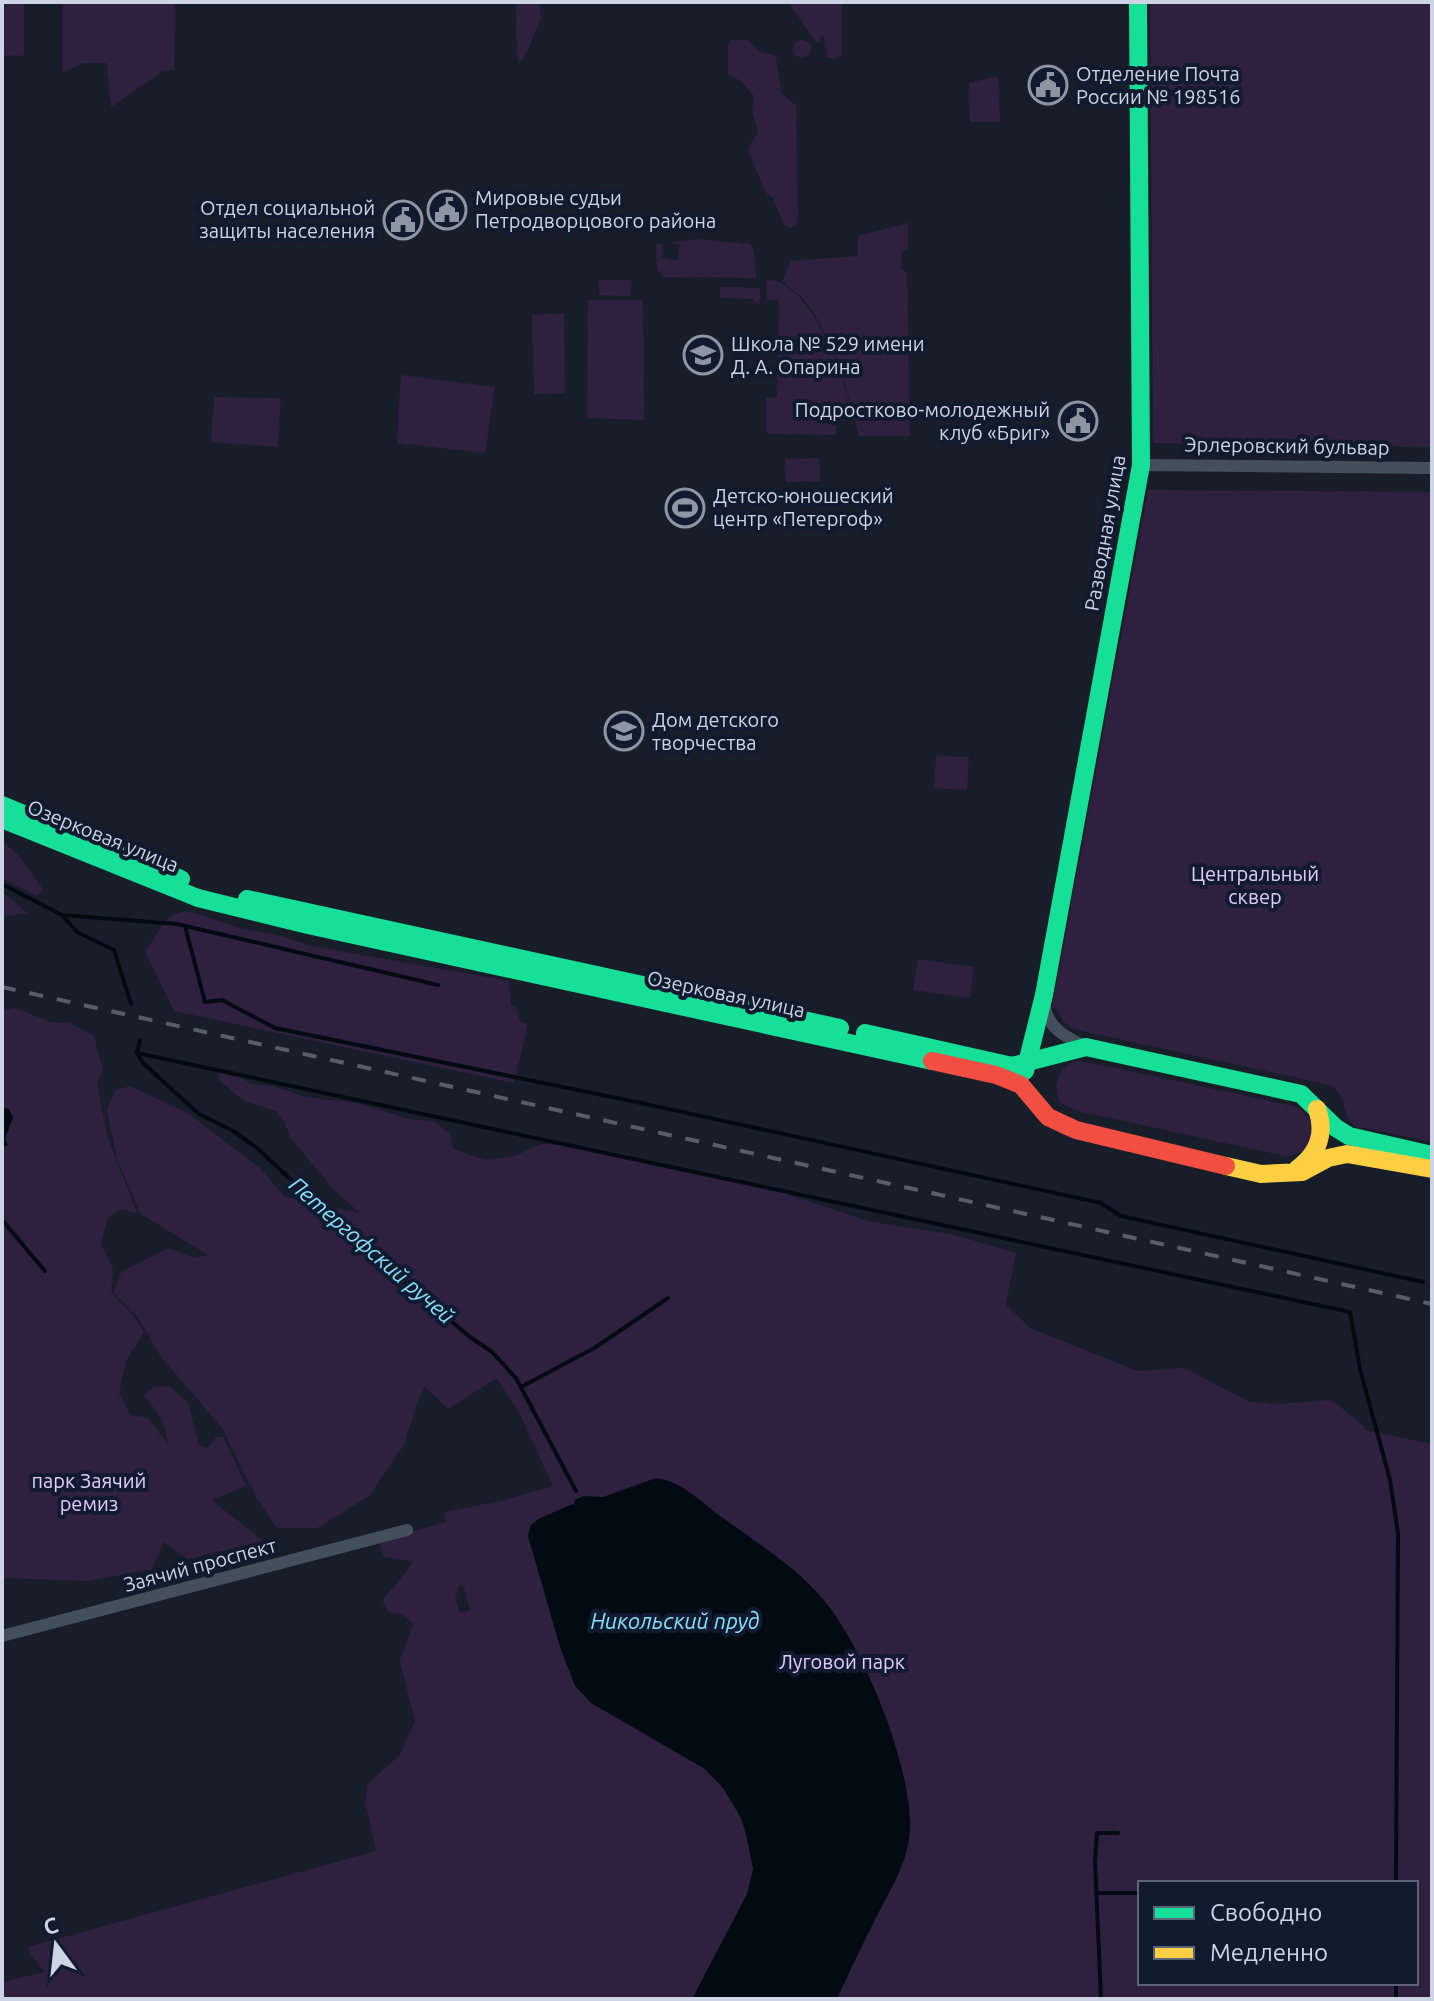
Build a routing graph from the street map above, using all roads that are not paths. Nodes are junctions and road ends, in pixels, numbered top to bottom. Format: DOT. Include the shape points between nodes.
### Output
graph roads {
  1 [pos="1138,2"];
  2 [pos="1141,465"];
  3 [pos="1432,468"];
  4 [pos="2,805"];
  5 [pos="2,819"];
  6 [pos="1044,995"];
  7 [pos="1086,1047"];
  8 [pos="1026,1064"];
  9 [pos="1021,1085"];
  10 [pos="1313,1101"];
  11 [pos="1430,1162"];
  12 [pos="1288,1174"];
  13 [pos="407,1530"];
  14 [pos="2,1636"];
  1 -- 2 [label="street, Разводная улица"];
  2 -- 3 [label="street, Эрлеровский бульвар"];
  2 -- 6 [label="street, Разводная улица"];
  4 -- 8 [label="street, Озерковая улица" via="215,891 1003,1064"];
  5 -- 9 [label="street, Озерковая улица" via="213,902 996,1075"];
  6 -- 7 [label="street, Озерковая улица" via="1051,1025"];
  6 -- 8 [label="street, Разводная улица"];
  7 -- 8 [label="street, Озерковая улица"];
  7 -- 10 [label="street, Озерковая улица" via="1301,1094"];
  8 -- 9 [label="street, Разводная улица"];
  9 -- 12 [label="street, Озерковая улица" via="1048,1117 1076,1130 1261,1174"];
  10 -- 11 [label="street, Озерковая улица" via="1348,1136"];
  10 -- 12 [label="street" via="1321,1117 1320,1144 1302,1167"];
  11 -- 12 [label="street, Озерковая улица" via="1347,1154"];
  13 -- 14 [label="street, Заячий проспект"];
}
